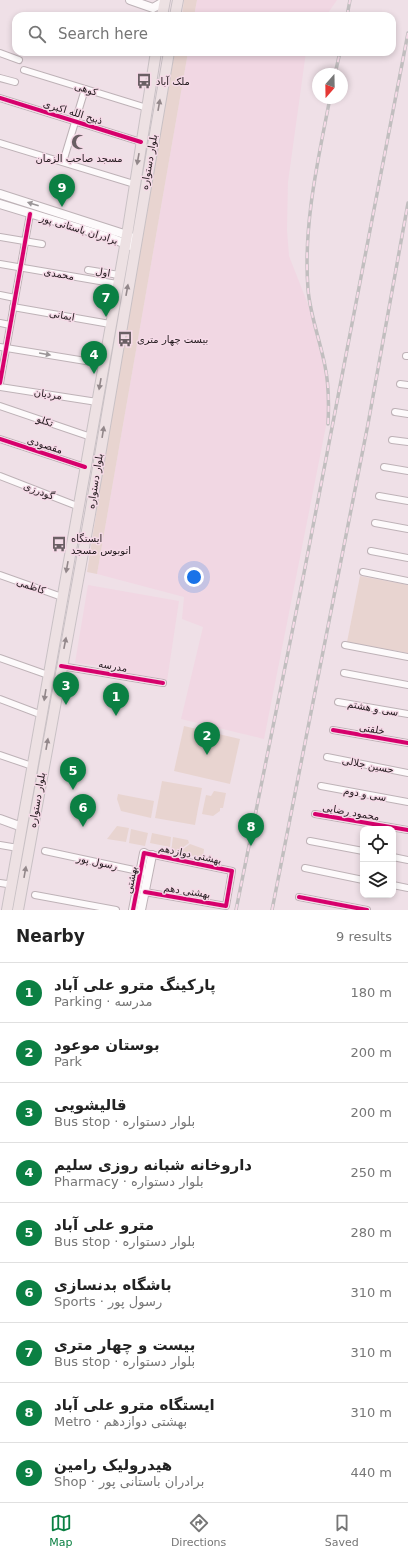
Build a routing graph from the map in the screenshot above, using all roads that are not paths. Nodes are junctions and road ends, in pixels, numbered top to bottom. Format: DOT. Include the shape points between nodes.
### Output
graph roads {
  1 [pos="130,0"];
  2 [pos="178,0"];
  3 [pos="165,1"];
  4 [pos="163,12"];
  5 [pos="176,12"];
  6 [pos="0,53"];
  7 [pos="155,56"];
  8 [pos="168,56"];
  9 [pos="19,60"];
  10 [pos="24,70"];
  11 [pos="0,78"];
  12 [pos="15,82"];
  13 [pos="85,89"];
  14 [pos="0,98"];
  15 [pos="147,108"];
  16 [pos="75,121"];
  17 [pos="141,142"];
  18 [pos="0,143"];
  19 [pos="63,162"];
  20 [pos="134,184"];
  21 [pos="0,194"];
  22 [pos="0,204"];
  23 [pos="30,214"];
  24 [pos="0,237"];
  25 [pos="130,241"];
  26 [pos="25,242"];
  27 [pos="42,244"];
  28 [pos="0,264"];
  29 [pos="20,267"];
  30 [pos="88,270"];
  31 [pos="118,279"];
  32 [pos="0,295"];
  33 [pos="15,298"];
  34 [pos="13,307"];
  35 [pos="0,324"];
  36 [pos="110,324"];
  37 [pos="10,325"];
  38 [pos="3,347"];
  39 [pos="104,364"];
  40 [pos="0,383"];
  41 [pos="400,384"];
  42 [pos="408,385"];
  43 [pos="0,387"];
  44 [pos="97,402"];
  45 [pos="0,406"];
  46 [pos="395,412"];
  47 [pos="408,414"];
  48 [pos="90,437"];
  49 [pos="0,439"];
  50 [pos="392,440"];
  51 [pos="408,442"];
  52 [pos="85,467"];
  53 [pos="384,467"];
  54 [pos="408,471"];
  55 [pos="0,476"];
  56 [pos="379,496"];
  57 [pos="408,501"];
  58 [pos="77,506"];
  59 [pos="375,523"];
  60 [pos="408,530"];
  61 [pos="371,551"];
  62 [pos="408,558"];
  63 [pos="363,572"];
  64 [pos="0,575"];
  65 [pos="408,581"];
  66 [pos="62,597"];
  67 [pos="345,645"];
  68 [pos="408,657"];
  69 [pos="0,658"];
  70 [pos="61,666"];
  71 [pos="344,673"];
  72 [pos="48,675"];
  73 [pos="162,683"];
  74 [pos="408,685"];
  75 [pos="0,699"];
  76 [pos="338,702"];
  77 [pos="408,714"];
  78 [pos="42,715"];
  79 [pos="333,730"];
  80 [pos="408,744"];
  81 [pos="0,755"];
  82 [pos="327,757"];
  83 [pos="32,766"];
  84 [pos="408,773"];
  85 [pos="322,786"];
  86 [pos="408,802"];
  87 [pos="315,814"];
  88 [pos="0,819"];
  89 [pos="22,826"];
  90 [pos="408,830"];
  91 [pos="310,841"];
  92 [pos="0,845"];
  93 [pos="18,848"];
  94 [pos="360,850"];
  95 [pos="45,851"];
  96 [pos="148,854"];
  97 [pos="396,858"];
  98 [pos="408,860"];
  99 [pos="305,868"];
  100 [pos="145,872"];
  101 [pos="360,879"];
  102 [pos="396,886"];
  103 [pos="408,888"];
  104 [pos="145,892"];
  105 [pos="35,895"];
  106 [pos="299,897"];
  107 [pos="226,906"];
  108 [pos="7,910"];
  109 [pos="18,910"];
  110 [pos="116,910"];
  111 [pos="133,910"];
  112 [pos="142,910"];
  113 [pos="367,910"];
  1 -- 3 [label="street" via="153,8"];
  2 -- 5 [label="main road"];
  3 -- 4 [label="main road"];
  6 -- 9 [label="street"];
  7 -- 15 [label="main road, بلوار دستواره"];
  25 -- 8 [label="main road, بلوار دستواره, one-way"];
  10 -- 13 [label="street, کوهی"];
  11 -- 12 [label="street"];
  13 -- 15 [label="street, کوهی"];
  13 -- 16 [label="street"];
  14 -- 16 [label="street, ذبیح الله اکبری"];
  15 -- 17 [label="main road, بلوار دستواره"];
  16 -- 17 [label="street, ذبیح الله اکبری"];
  16 -- 19 [label="street"];
  17 -- 20 [label="main road, بلوار دستواره, one-way"];
  18 -- 19 [label="street"];
  19 -- 20 [label="street"];
  20 -- 25 [label="main road, بلوار دستواره"];
  25 -- 21 [label="street, برادران باستانی پور, one-way"];
  22 -- 23 [label="street, برادران باستانی پور"];
  23 -- 25 [label="street, برادران باستانی پور"];
  23 -- 26 [label="street"];
  24 -- 26 [label="street"];
  25 -- 31 [label="main road, بلوار دستواره"];
  70 -- 25 [label="main road, بلوار دستواره, one-way" via="90,514"];
  26 -- 27 [label="street"];
  26 -- 29 [label="street"];
  28 -- 29 [label="street, محمدی"];
  29 -- 31 [label="street, محمدی"];
  29 -- 33 [label="street"];
  30 -- 31 [label="street, اول"];
  31 -- 36 [label="main road, بلوار دستواره"];
  32 -- 33 [label="street"];
  33 -- 34 [label="street"];
  34 -- 36 [label="street, ایمانی"];
  34 -- 37 [label="street"];
  35 -- 37 [label="street"];
  36 -- 39 [label="main road, بلوار دستواره"];
  37 -- 38 [label="street"];
  38 -- 39 [label="street, one-way"];
  38 -- 40 [label="street"];
  39 -- 44 [label="main road, بلوار دستواره, one-way"];
  41 -- 42 [label="street"];
  43 -- 44 [label="street, مردیان"];
  44 -- 48 [label="main road, بلوار دستواره"];
  45 -- 48 [label="street, تکلو"];
  46 -- 47 [label="street"];
  48 -- 52 [label="main road, بلوار دستواره"];
  49 -- 52 [label="street, مقصودی"];
  50 -- 51 [label="street"];
  52 -- 58 [label="main road, بلوار دستواره"];
  53 -- 54 [label="street"];
  55 -- 58 [label="street, گودرزی"];
  56 -- 57 [label="street"];
  58 -- 66 [label="main road, بلوار دستواره, one-way"];
  59 -- 60 [label="street"];
  61 -- 62 [label="street"];
  63 -- 65 [label="street"];
  64 -- 66 [label="street, کاظمی"];
  66 -- 72 [label="main road, بلوار دستواره"];
  67 -- 68 [label="street"];
  69 -- 72 [label="street"];
  70 -- 73 [label="street, مدرسه"];
  109 -- 70 [label="main road, بلوار دستواره, one-way"];
  71 -- 74 [label="street"];
  72 -- 78 [label="main road, بلوار دستواره, one-way"];
  75 -- 78 [label="street"];
  76 -- 77 [label="street, سی و هشتم"];
  78 -- 83 [label="main road, بلوار دستواره"];
  79 -- 80 [label="street, خلقتی"];
  81 -- 83 [label="street"];
  82 -- 84 [label="street, حسین جلالی"];
  83 -- 89 [label="main road, بلوار دستواره"];
  85 -- 86 [label="street, سی و دوم"];
  87 -- 90 [label="street, محمود رضایی"];
  88 -- 89 [label="street"];
  89 -- 93 [label="main road, بلوار دستواره"];
  91 -- 94 [label="street"];
  92 -- 93 [label="street"];
  93 -- 108 [label="main road, بلوار دستواره"];
  95 -- 100 [label="street, رسول پور"];
  96 -- 100 [label="street, بهشتی"];
  96 -- 107 [label="street, بهشتی دوازدهم" via="232,871"];
  97 -- 98 [label="street"];
  99 -- 101 [label="street"];
  100 -- 104 [label="street"];
  100 -- 111 [label="street, بهشتی"];
  102 -- 103 [label="street"];
  104 -- 107 [label="street, بهشتی دهم"];
  104 -- 112 [label="street"];
  105 -- 110 [label="street"];
  106 -- 113 [label="street"];
}
